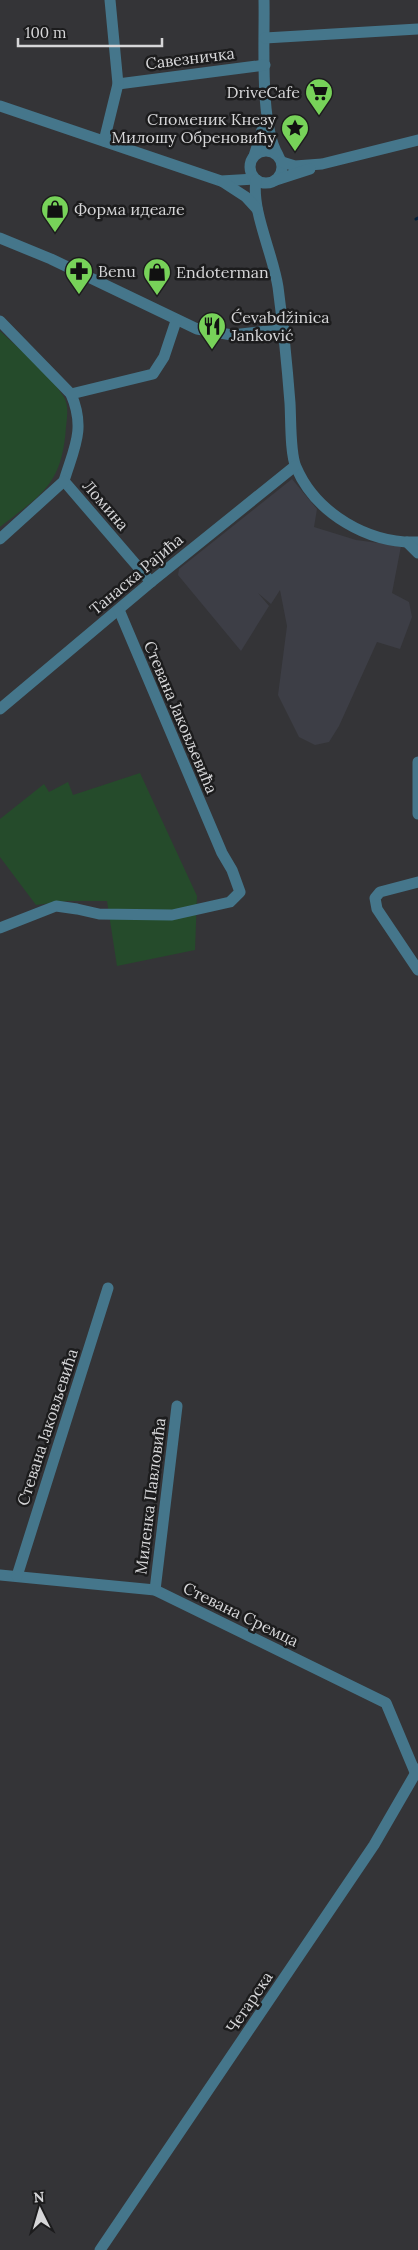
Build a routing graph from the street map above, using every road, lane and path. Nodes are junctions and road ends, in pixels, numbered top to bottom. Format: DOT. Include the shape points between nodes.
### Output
graph roads {
  1 [pos="110,0"];
  2 [pos="264,0"];
  3 [pos="418,29"];
  4 [pos="265,38"];
  5 [pos="266,65"];
  6 [pos="118,84"];
  7 [pos="0,106"];
  8 [pos="266,116"];
  9 [pos="418,140"];
  10 [pos="104,141"];
  11 [pos="280,158"];
  12 [pos="252,160"];
  13 [pos="322,164"];
  14 [pos="256,180"];
  15 [pos="221,181"];
  16 [pos="272,182"];
  17 [pos="259,212"];
  18 [pos="0,238"];
  19 [pos="0,321"];
  20 [pos="176,321"];
  21 [pos="284,329"];
  22 [pos="71,394"];
  23 [pos="295,466"];
  24 [pos="64,481"];
  25 [pos="0,539"];
  26 [pos="412,542"];
  27 [pos="418,553"];
  28 [pos="151,582"];
  29 [pos="118,610"];
  30 [pos="0,709"];
  31 [pos="418,762"];
  32 [pos="418,814"];
  33 [pos="418,882"];
  34 [pos="0,928"];
  35 [pos="418,970"];
  36 [pos="108,1288"];
  37 [pos="177,1406"];
  38 [pos="0,1575"];
  39 [pos="17,1576"];
  40 [pos="155,1590"];
  41 [pos="417,1770"];
  42 [pos="100,2250"];
  1 -- 6 [label="street"];
  2 -- 4 [label="street"];
  3 -- 4 [label="street"];
  4 -- 5 [label="street"];
  5 -- 6 [label="street, Савезничка"];
  5 -- 8 [label="street"];
  6 -- 10 [label="street"];
  7 -- 10 [label="street"];
  8 -- 11 [label="street" via="272,143"];
  8 -- 12 [label="street"];
  9 -- 13 [label="street"];
  10 -- 15 [label="street"];
  11 -- 12 [label="street" via="268,150 258,153"];
  11 -- 13 [label="street" via="295,166"];
  11 -- 16 [label="street" via="282,172"];
  12 -- 14 [label="street" via="252,175"];
  12 -- 15 [label="street" via="236,177"];
  13 -- 16 [label="street"];
  14 -- 15 [label="street"];
  14 -- 16 [label="street"];
  14 -- 17 [label="street"];
  15 -- 17 [label="street" via="246,197"];
  16 -- 17 [label="street" via="262,193"];
  17 -- 21 [label="street" via="276,276"];
  18 -- 20 [label="street" via="51,259"];
  19 -- 22 [label="street, Ломина"];
  20 -- 21 [label="street" via="220,334"];
  20 -- 22 [label="street" via="164,357 153,374"];
  21 -- 23 [label="street"];
  22 -- 24 [label="street, Ломина" via="79,431"];
  23 -- 26 [label="street" via="318,499 344,521 375,537"];
  23 -- 28 [label="street, Танаска Рајића"];
  24 -- 25 [label="street"];
  24 -- 28 [label="street, Ломина"];
  26 -- 27 [label="street"];
  28 -- 29 [label="street, Танаска Рајића"];
  29 -- 30 [label="street, Танаска Рајића"];
  29 -- 34 [label="street, Стевана Јаковљевића" via="240,892 230,902 172,915 99,914 56,906"];
  31 -- 32 [label="street"];
  33 -- 35 [label="street" via="380,892 375,898 377,909"];
  36 -- 39 [label="street, Стевана Јаковљевића"];
  37 -- 40 [label="street, Миленка Павловића"];
  38 -- 39 [label="street, Стевана Сремца"];
  39 -- 40 [label="street, Стевана Сремца"];
  40 -- 41 [label="street, Стевана Сремца" via="386,1703"];
  41 -- 42 [label="street, Чегарска" via="374,1845"];
}
